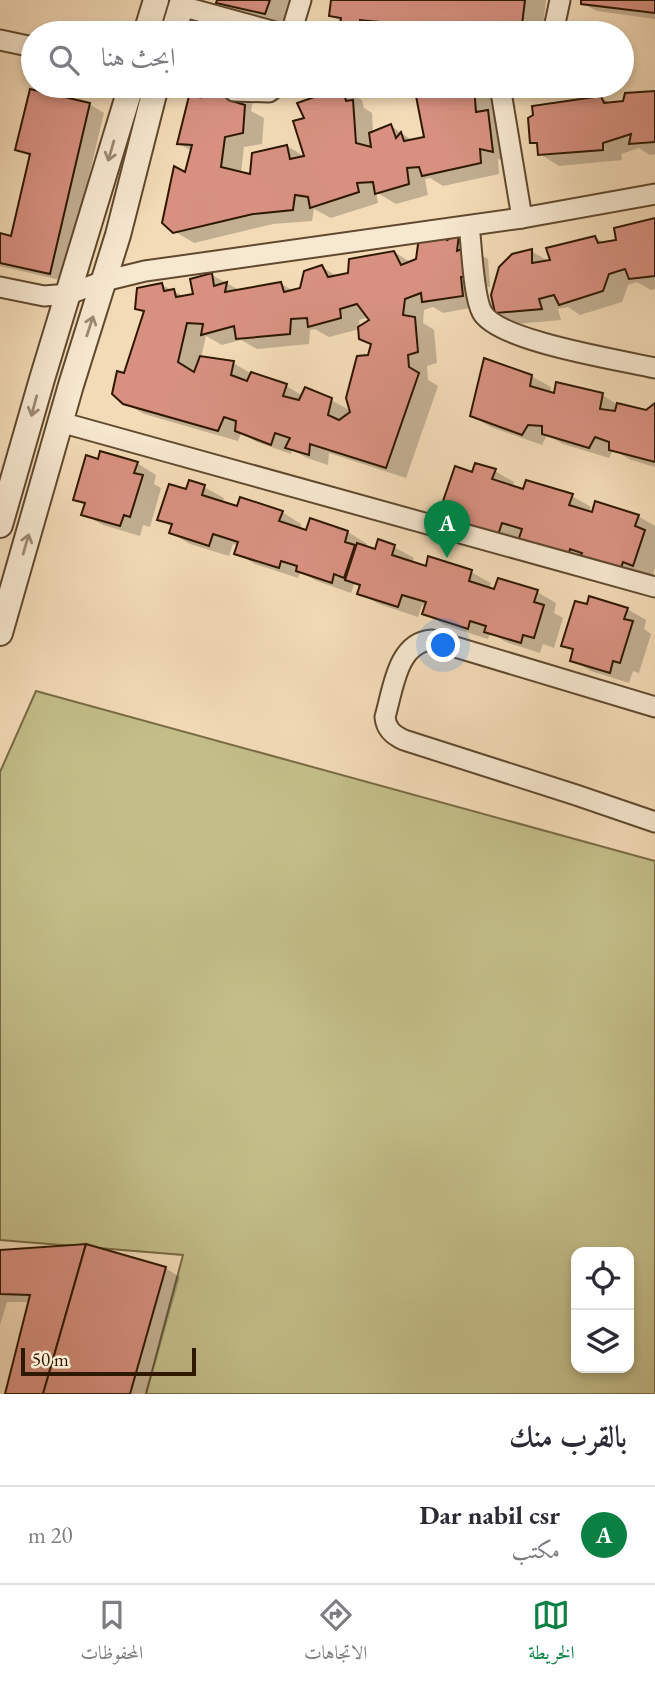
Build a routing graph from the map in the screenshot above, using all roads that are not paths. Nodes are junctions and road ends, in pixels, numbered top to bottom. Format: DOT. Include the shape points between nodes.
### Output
graph roads {
  1 [pos="156,0"];
  2 [pos="301,0"];
  3 [pos="560,0"];
  4 [pos="182,3"];
  5 [pos="150,21"];
  6 [pos="177,21"];
  7 [pos="240,21"];
  8 [pos="295,21"];
  9 [pos="556,21"];
  10 [pos="0,40"];
  11 [pos="21,44"];
  12 [pos="127,98"];
  13 [pos="153,98"];
  14 [pos="502,98"];
  15 [pos="655,194"];
  16 [pos="522,218"];
  17 [pos="469,226"];
  18 [pos="104,281"];
  19 [pos="0,286"];
  20 [pos="69,294"];
  21 [pos="655,368"];
  22 [pos="60,422"];
  23 [pos="0,526"];
  24 [pos="655,587"];
  25 [pos="0,633"];
  26 [pos="655,707"];
  27 [pos="655,822"];
  1 -- 5 [label="street"];
  2 -- 8 [label="street"];
  3 -- 9 [label="street"];
  4 -- 6 [label="street"];
  4 -- 7 [label="street"];
  10 -- 11 [label="street"];
  12 -- 20 [label="street, one-way"];
  13 -- 18 [label="street"];
  14 -- 16 [label="street"];
  15 -- 16 [label="street"];
  16 -- 17 [label="street"];
  17 -- 18 [label="street" via="145,271"];
  17 -- 21 [label="street" via="480,307 487,320 516,335"];
  18 -- 20 [label="street"];
  22 -- 18 [label="street, one-way"];
  19 -- 20 [label="street" via="44,296"];
  20 -- 23 [label="street, one-way"];
  22 -- 24 [label="street"];
  25 -- 22 [label="street, one-way"];
  26 -- 27 [label="street" via="432,640 416,643 405,654 385,717 390,731 404,740"];
}
